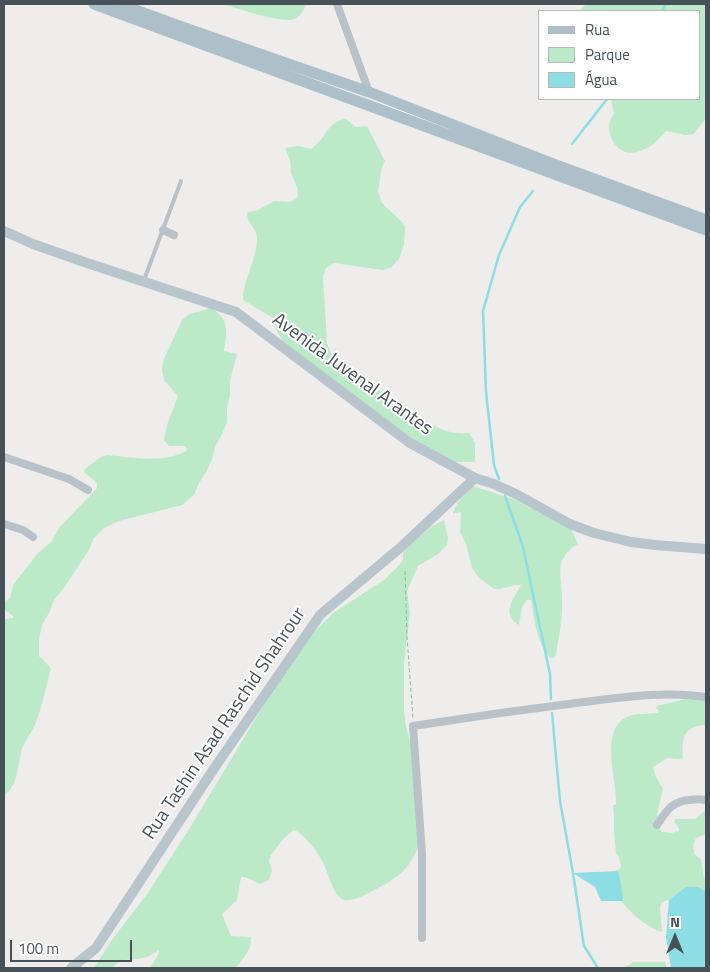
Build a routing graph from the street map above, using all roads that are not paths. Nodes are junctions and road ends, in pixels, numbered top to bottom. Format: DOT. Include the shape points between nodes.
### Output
graph roads {
  1 [pos="94,4"];
  2 [pos="119,4"];
  3 [pos="337,4"];
  4 [pos="369,92"];
  5 [pos="181,182"];
  6 [pos="706,220"];
  7 [pos="163,230"];
  8 [pos="706,230"];
  9 [pos="4,232"];
  10 [pos="174,235"];
  11 [pos="144,281"];
  12 [pos="4,458"];
  13 [pos="475,478"];
  14 [pos="88,490"];
  15 [pos="4,524"];
  16 [pos="33,537"];
  17 [pos="706,549"];
  18 [pos="706,697"];
  19 [pos="706,800"];
  20 [pos="657,825"];
  21 [pos="422,938"];
  22 [pos="71,968"];
  1 -- 8 [label="main road"];
  2 -- 4 [label="main road"];
  3 -- 4 [label="street"];
  4 -- 6 [label="main road"];
  5 -- 7 [label="lane"];
  7 -- 10 [label="street"];
  7 -- 11 [label="lane"];
  9 -- 11 [label="street, Avenida Juvenal Arantes"];
  11 -- 13 [label="street, Avenida Juvenal Arantes" via="236,312 410,443"];
  12 -- 14 [label="street" via="69,479"];
  13 -- 17 [label="street, Avenida Juvenal Arantes" via="516,494 594,534 631,542"];
  13 -- 22 [label="street, Rua Tashin Asad Raschid Shahrour" via="401,547 320,615 96,948"];
  15 -- 16 [label="street"];
  18 -- 21 [label="street" via="624,697 414,726 422,854"];
  19 -- 20 [label="street" via="678,802 668,809"];
}
